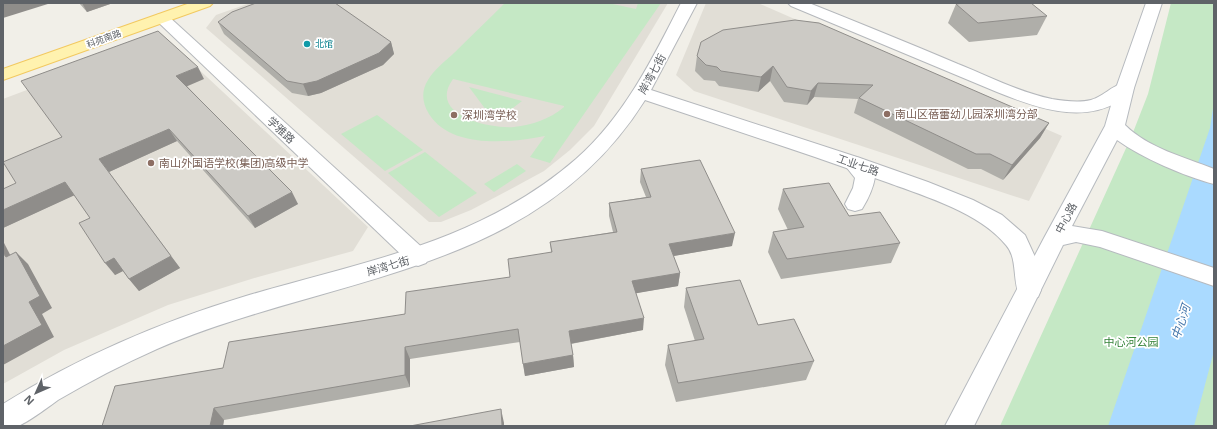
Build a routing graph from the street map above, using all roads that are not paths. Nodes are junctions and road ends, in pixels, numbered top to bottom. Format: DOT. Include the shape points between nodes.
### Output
graph roads {
  1 [pos="205,3"];
  2 [pos="689,3"];
  3 [pos="796,3"];
  4 [pos="1154,3"];
  5 [pos="165,11"];
  6 [pos="3,60"];
  7 [pos="3,75"];
  8 [pos="1125,88"];
  9 [pos="642,93"];
  10 [pos="1115,126"];
  11 [pos="853,163"];
  12 [pos="1214,177"];
  13 [pos="855,204"];
  14 [pos="1055,238"];
  15 [pos="418,257"];
  16 [pos="1214,276"];
  17 [pos="1029,290"];
  18 [pos="3,420"];
  19 [pos="959,426"];
  1 -- 5 [label="main road, 科苑南路"];
  2 -- 9 [label="street, 岸湾七街"];
  3 -- 8 [label="street" via="1048,103 1078,108 1094,106 1105,102"];
  4 -- 8 [label="street, 中心路"];
  5 -- 6 [label="main road, 科苑南路"];
  5 -- 7 [label="main road, 科苑南路"];
  5 -- 15 [label="street, 学雅路"];
  8 -- 10 [label="street, 中心路"];
  9 -- 11 [label="street, 工业七路"];
  9 -- 15 [label="street, 岸湾七街" via="601,147 560,184 507,218"];
  10 -- 12 [label="street" via="1120,134 1143,148"];
  10 -- 14 [label="street, 中心路"];
  11 -- 13 [label="street" via="866,177 864,188"];
  11 -- 17 [label="street, 工业七路" via="965,205 994,221 1017,241 1024,259"];
  14 -- 16 [label="street" via="1076,234 1102,239"];
  14 -- 17 [label="street, 中心路"];
  15 -- 18 [label="street, 岸湾七街" via="254,304 151,339 95,366"];
  17 -- 19 [label="street, 中心路"];
}
